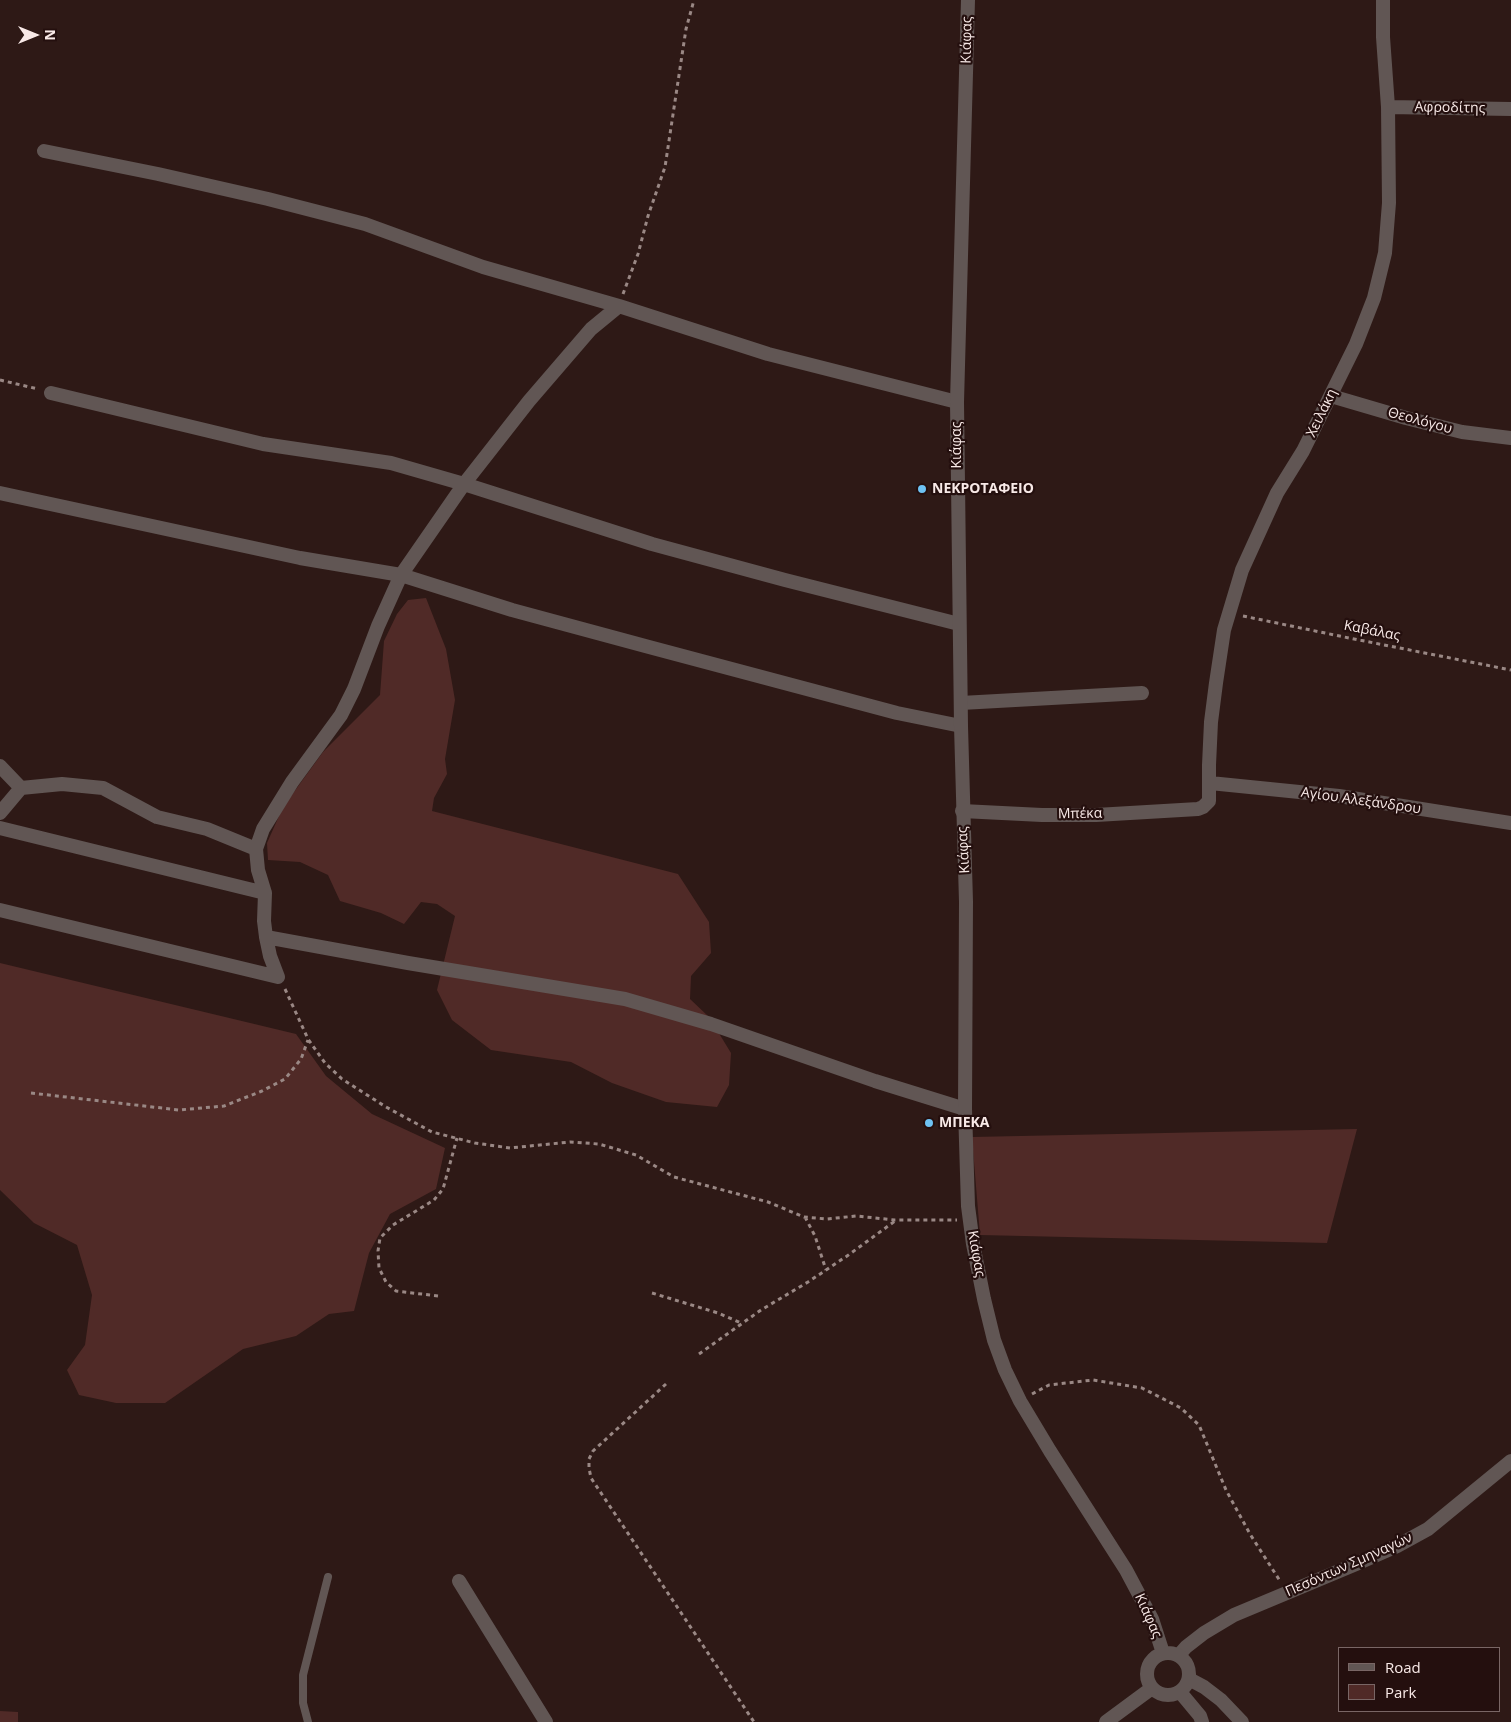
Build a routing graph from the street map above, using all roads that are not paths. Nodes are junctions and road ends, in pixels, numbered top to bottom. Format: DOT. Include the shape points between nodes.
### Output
graph roads {
  1 [pos="968,0"];
  2 [pos="1383,0"];
  3 [pos="1388,107"];
  4 [pos="1511,109"];
  5 [pos="44,151"];
  6 [pos="619,306"];
  7 [pos="51,393"];
  8 [pos="1331,396"];
  9 [pos="957,402"];
  10 [pos="1511,438"];
  11 [pos="464,484"];
  12 [pos="0,493"];
  13 [pos="401,575"];
  14 [pos="959,624"];
  15 [pos="1142,693"];
  16 [pos="961,703"];
  17 [pos="961,726"];
  18 [pos="0,766"];
  19 [pos="1210,783"];
  20 [pos="22,788"];
  21 [pos="1198,808"];
  22 [pos="962,811"];
  23 [pos="0,813"];
  24 [pos="1511,823"];
  25 [pos="0,828"];
  26 [pos="256,849"];
  27 [pos="265,893"];
  28 [pos="0,910"];
  29 [pos="266,937"];
  30 [pos="965,1109"];
  31 [pos="1511,1462"];
  32 [pos="328,1577"];
  33 [pos="459,1581"];
  34 [pos="1163,1654"];
  35 [pos="1179,1655"];
  36 [pos="1189,1679"];
  37 [pos="1152,1688"];
  38 [pos="1180,1692"];
  39 [pos="308,1722"];
  40 [pos="546,1722"];
  41 [pos="1106,1722"];
  42 [pos="1202,1722"];
  43 [pos="1242,1722"];
  1 -- 9 [label="street, Κιάφας"];
  2 -- 3 [label="street, Χειλάκη"];
  3 -- 4 [label="street, Αφροδίτης"];
  3 -- 8 [label="street, Χειλάκη" via="1389,203 1385,252 1374,298"];
  5 -- 6 [label="street" via="176,178 356,222 483,267"];
  6 -- 9 [label="street" via="768,354"];
  6 -- 11 [label="street" via="591,329"];
  7 -- 11 [label="street" via="263,444 391,463"];
  8 -- 10 [label="street, Θεολόγου" via="1462,432"];
  8 -- 19 [label="street, Χειλάκη" via="1303,451 1277,492 1242,570 1224,630 1216,683 1211,722"];
  9 -- 14 [label="street, Κιάφας"];
  11 -- 13 [label="street"];
  11 -- 14 [label="street" via="652,544"];
  12 -- 13 [label="street" via="300,558"];
  13 -- 17 [label="street" via="512,610 649,647 897,713"];
  13 -- 26 [label="street" via="341,714 287,790 263,829"];
  14 -- 16 [label="street, Κιάφας"];
  15 -- 16 [label="street"];
  16 -- 17 [label="street, Κιάφας"];
  17 -- 22 [label="street, Κιάφας"];
  18 -- 20 [label="street"];
  19 -- 21 [label="street, Χειλάκη" via="1209,801 1203,808"];
  19 -- 24 [label="street, Αγίου Αλεξάνδρου" via="1339,796"];
  20 -- 23 [label="street"];
  20 -- 26 [label="street" via="62,784 103,788 156,817 208,829"];
  21 -- 22 [label="street, Μπέκα" via="1096,815"];
  22 -- 30 [label="street, Κιάφας" via="966,902"];
  25 -- 27 [label="street"];
  26 -- 27 [label="street"];
  27 -- 29 [label="street"];
  28 -- 29 [label="street" via="278,977"];
  29 -- 30 [label="street" via="625,1000 711,1024"];
  30 -- 34 [label="street, Κιάφας" via="970,1219 994,1340 1020,1401 1126,1570 1153,1620"];
  31 -- 35 [label="street, Πεσόντων Σμηναγών" via="1428,1529 1397,1546 1234,1615 1186,1646"];
  32 -- 39 [label="lane" via="303,1675 303,1703"];
  33 -- 40 [label="street"];
  34 -- 35 [label="street"];
  34 -- 37 [label="street" via="1151,1661 1148,1668"];
  35 -- 36 [label="street" via="1189,1670"];
  36 -- 38 [label="street"];
  36 -- 43 [label="street" via="1221,1700"];
  37 -- 38 [label="street" via="1166,1695"];
  37 -- 41 [label="street"];
  38 -- 42 [label="street"];
}
